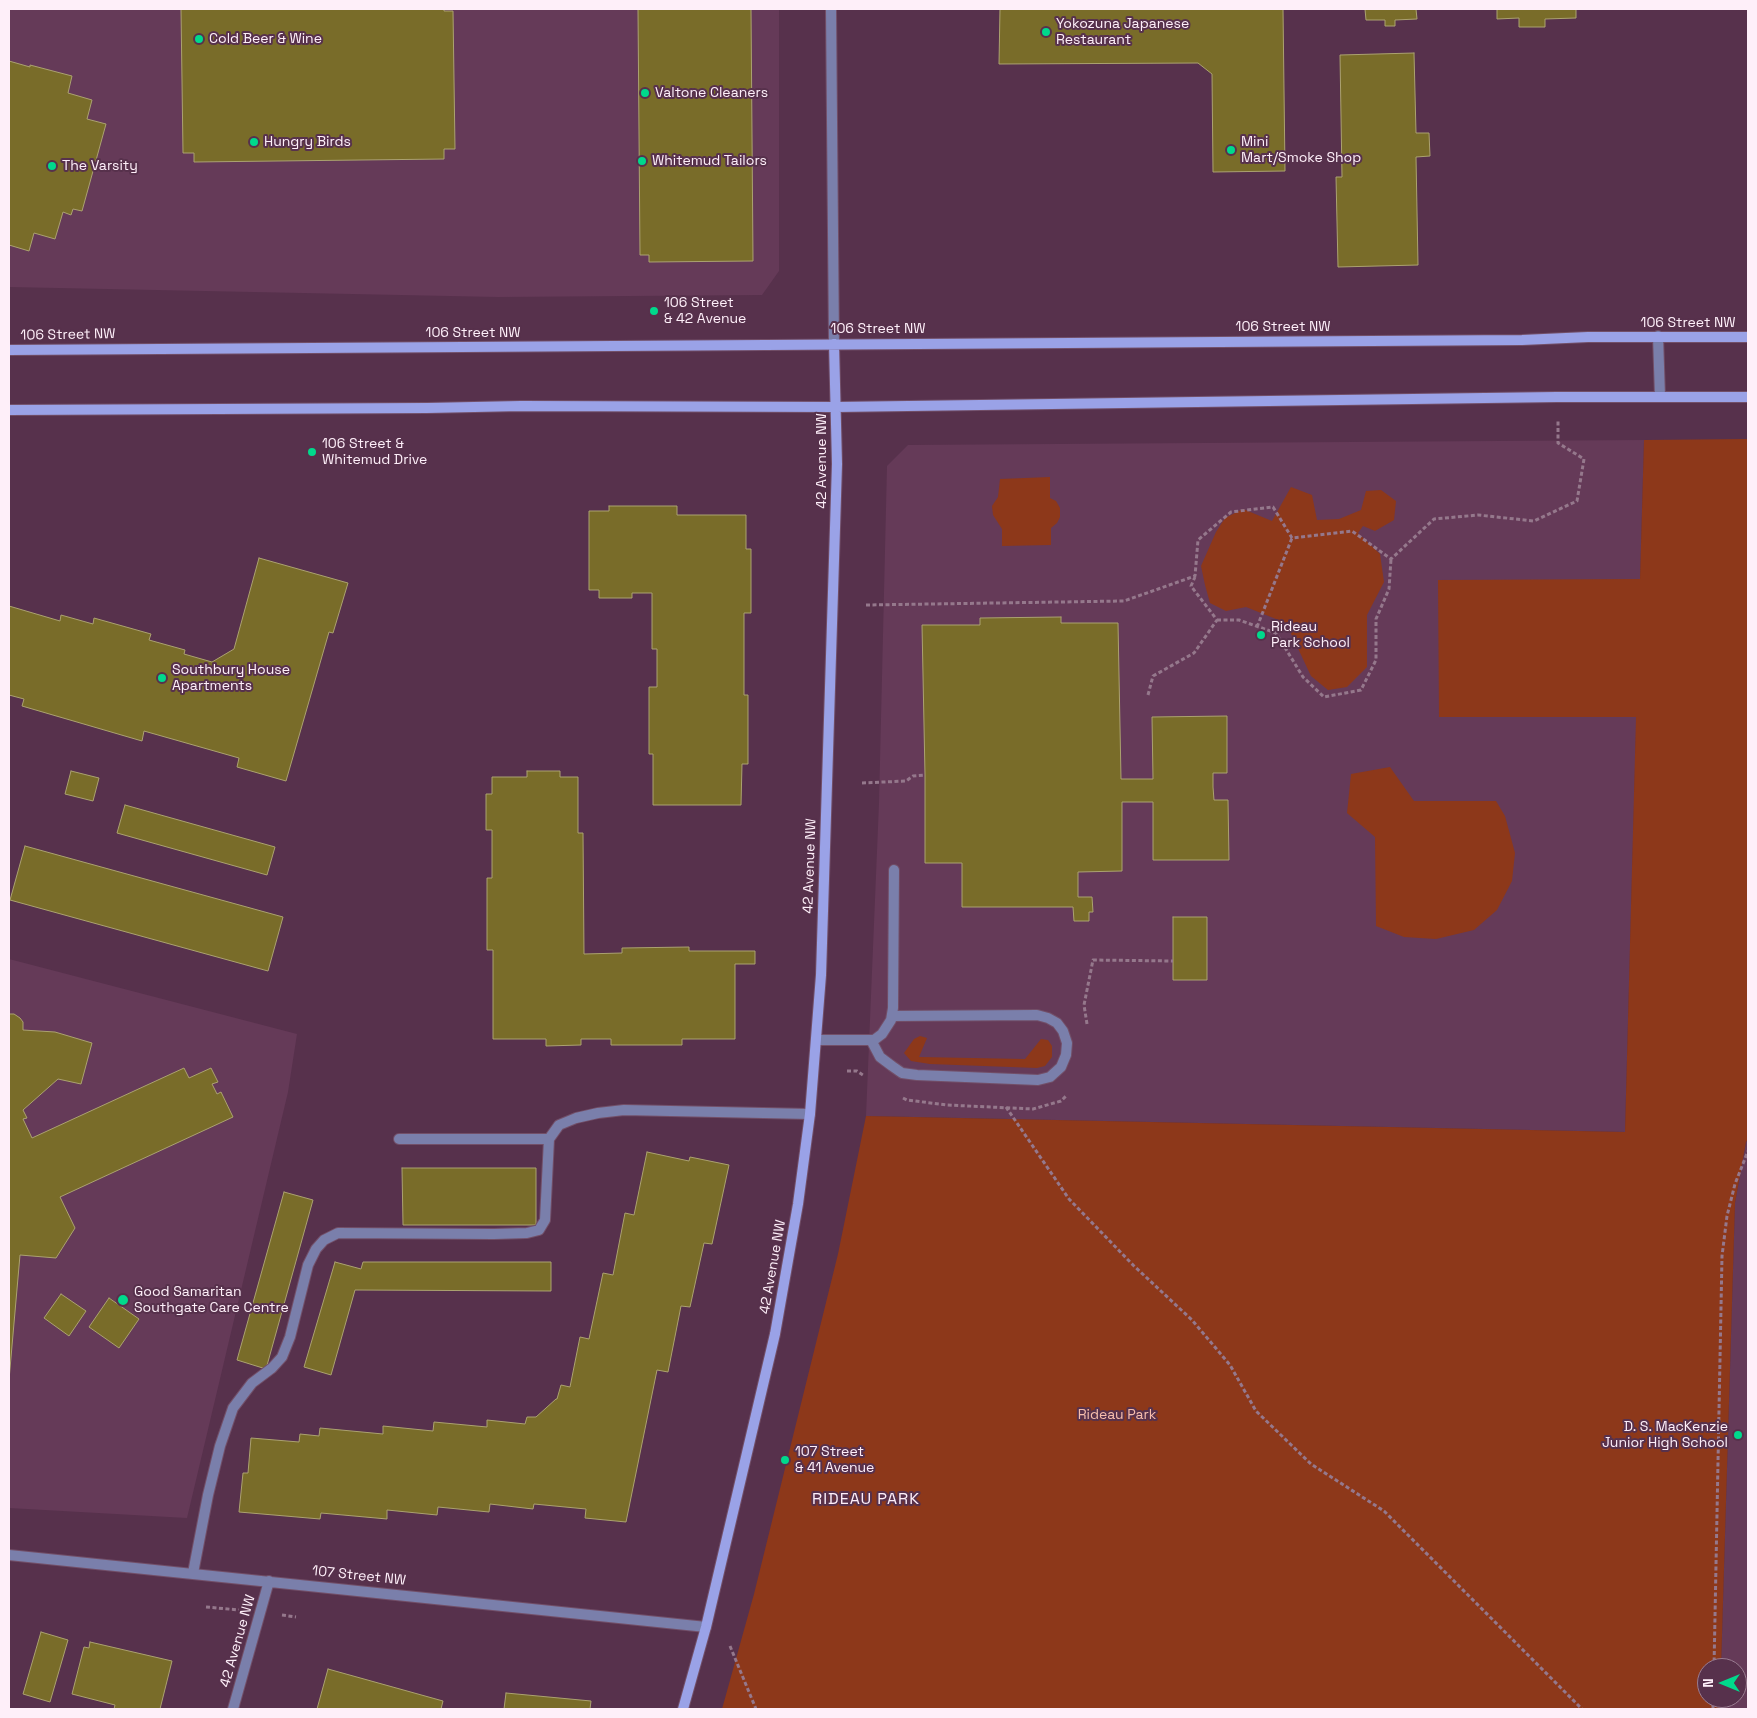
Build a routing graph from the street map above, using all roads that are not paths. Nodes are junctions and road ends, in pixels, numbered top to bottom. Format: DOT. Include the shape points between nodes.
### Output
graph roads {
  1 [pos="831,9"];
  2 [pos="1658,336"];
  3 [pos="1748,337"];
  4 [pos="834,344"];
  5 [pos="9,350"];
  6 [pos="1660,397"];
  7 [pos="1748,397"];
  8 [pos="836,407"];
  9 [pos="9,410"];
  10 [pos="894,870"];
  11 [pos="892,1016"];
  12 [pos="816,1040"];
  13 [pos="871,1040"];
  14 [pos="810,1114"];
  15 [pos="399,1139"];
  16 [pos="549,1139"];
  17 [pos="9,1555"];
  18 [pos="193,1573"];
  19 [pos="269,1581"];
  20 [pos="706,1627"];
  21 [pos="233,1709"];
  22 [pos="682,1709"];
  1 -- 4 [label="street, 42 Avenue NW"];
  2 -- 3 [label="street, 106 Street NW"];
  2 -- 4 [label="street, 106 Street NW" via="1522,340"];
  2 -- 6 [label="street"];
  4 -- 5 [label="street, 106 Street NW"];
  4 -- 8 [label="street, 42 Avenue NW"];
  6 -- 7 [label="street"];
  6 -- 8 [label="street"];
  8 -- 9 [label="street"];
  8 -- 12 [label="street, 42 Avenue NW" via="837,474"];
  10 -- 11 [label="street"];
  11 -- 13 [label="street" via="882,1034"];
  11 -- 13 [label="street" via="1037,1015 1057,1023 1063,1031 1066,1055 1061,1067 1050,1077 1038,1080 917,1075 902,1073 880,1057"];
  12 -- 13 [label="street"];
  12 -- 14 [label="street, 42 Avenue NW"];
  14 -- 16 [label="street" via="624,1110 576,1118 559,1125"];
  14 -- 20 [label="street, 42 Avenue NW" via="775,1334"];
  15 -- 16 [label="street"];
  16 -- 18 [label="street" via="545,1220 539,1230 494,1234 338,1233 324,1240 316,1249 308,1265 282,1357 252,1383 233,1408 208,1495"];
  17 -- 18 [label="street, 107 Street NW"];
  18 -- 19 [label="street, 107 Street NW"];
  19 -- 20 [label="street, 107 Street NW"];
  19 -- 21 [label="street, 42 Avenue NW"];
  20 -- 22 [label="street, 42 Avenue NW"];
}
